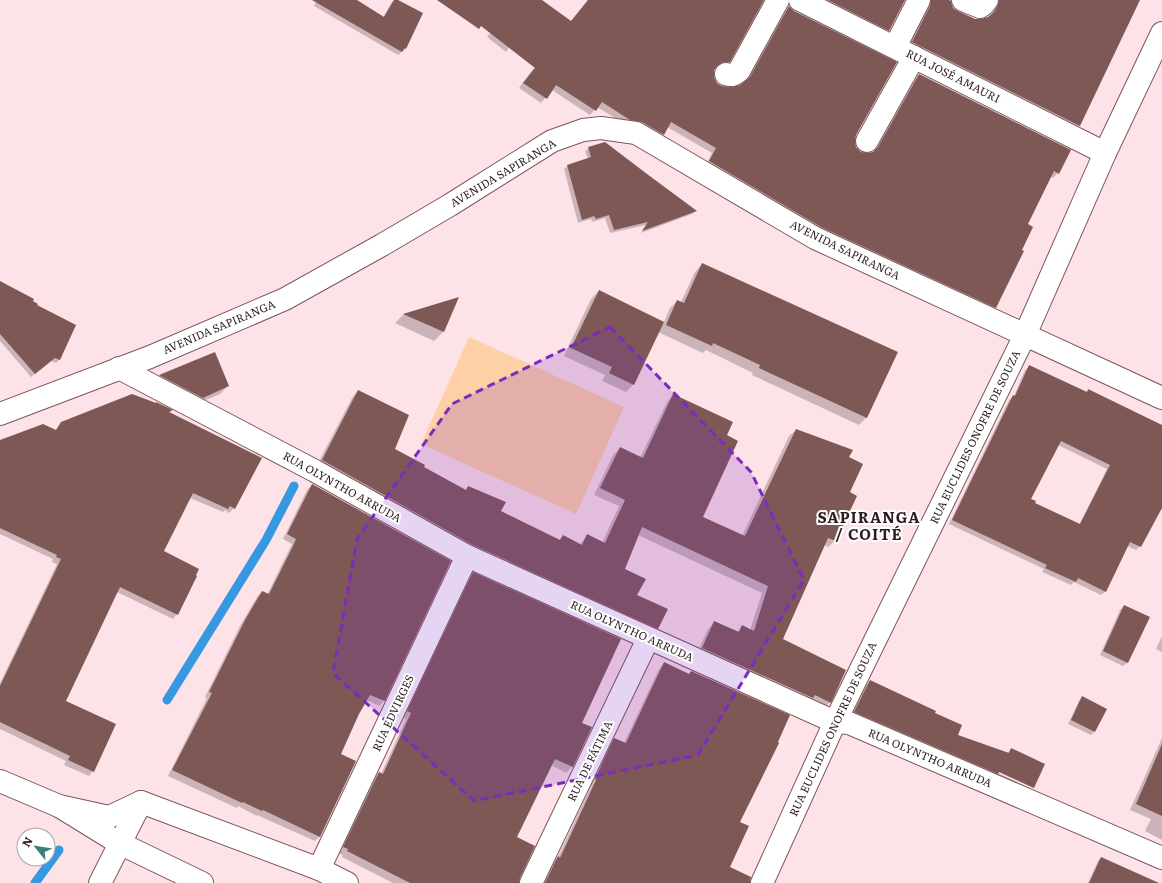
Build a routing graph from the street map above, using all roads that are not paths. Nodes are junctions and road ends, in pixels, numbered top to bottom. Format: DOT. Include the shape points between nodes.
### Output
graph roads {
  1 [pos="778,0"];
  2 [pos="800,0"];
  3 [pos="919,0"];
  4 [pos="963,0"];
  5 [pos="987,0"];
  6 [pos="1162,33"];
  7 [pos="895,47"];
  8 [pos="914,57"];
  9 [pos="726,74"];
  10 [pos="867,141"];
  11 [pos="1105,153"];
  12 [pos="1025,336"];
  13 [pos="119,368"];
  14 [pos="1162,398"];
  15 [pos="0,414"];
  16 [pos="467,556"];
  17 [pos="648,639"];
  18 [pos="835,722"];
  19 [pos="0,781"];
  20 [pos="141,802"];
  21 [pos="59,806"];
  22 [pos="119,843"];
  23 [pos="1162,858"];
  24 [pos="319,869"];
  25 [pos="100,883"];
  26 [pos="202,883"];
  27 [pos="347,883"];
  28 [pos="531,883"];
  29 [pos="762,883"];
  1 -- 9 [label="street" via="739,71 731,76"];
  2 -- 7 [label="street, RUA JOSÉ AMAURI"];
  3 -- 7 [label="street"];
  4 -- 5 [label="street" via="980,8"];
  6 -- 11 [label="street, RUA EUCLIDES ONOFRE DE SOUZA"];
  7 -- 8 [label="street, RUA JOSÉ AMAURI"];
  8 -- 10 [label="street"];
  8 -- 11 [label="street, RUA JOSÉ AMAURI"];
  11 -- 12 [label="street, RUA EUCLIDES ONOFRE DE SOUZA"];
  12 -- 13 [label="street, AVENIDA SAPIRANGA" via="815,238 636,133 601,128 583,130 552,141 430,217 285,299"];
  12 -- 14 [label="street, AVENIDA SAPIRANGA"];
  12 -- 18 [label="street, RUA EUCLIDES ONOFRE DE SOUZA"];
  13 -- 15 [label="street, AVENIDA SAPIRANGA"];
  13 -- 16 [label="street, RUA OLYNTHO ARRUDA" via="315,471"];
  16 -- 17 [label="street, RUA OLYNTHO ARRUDA"];
  16 -- 24 [label="street, RUA EDVIRGES"];
  17 -- 18 [label="street, RUA OLYNTHO ARRUDA"];
  17 -- 28 [label="street, RUA DE FÁTIMA"];
  18 -- 23 [label="street, RUA OLYNTHO ARRUDA" via="849,723"];
  18 -- 29 [label="street, RUA EUCLIDES ONOFRE DE SOUZA"];
  19 -- 21 [label="street"];
  20 -- 21 [label="street" via="109,817"];
  20 -- 22 [label="street"];
  20 -- 24 [label="street"];
  21 -- 22 [label="street"];
  22 -- 25 [label="street"];
  22 -- 26 [label="street"];
  24 -- 27 [label="street"];
}
